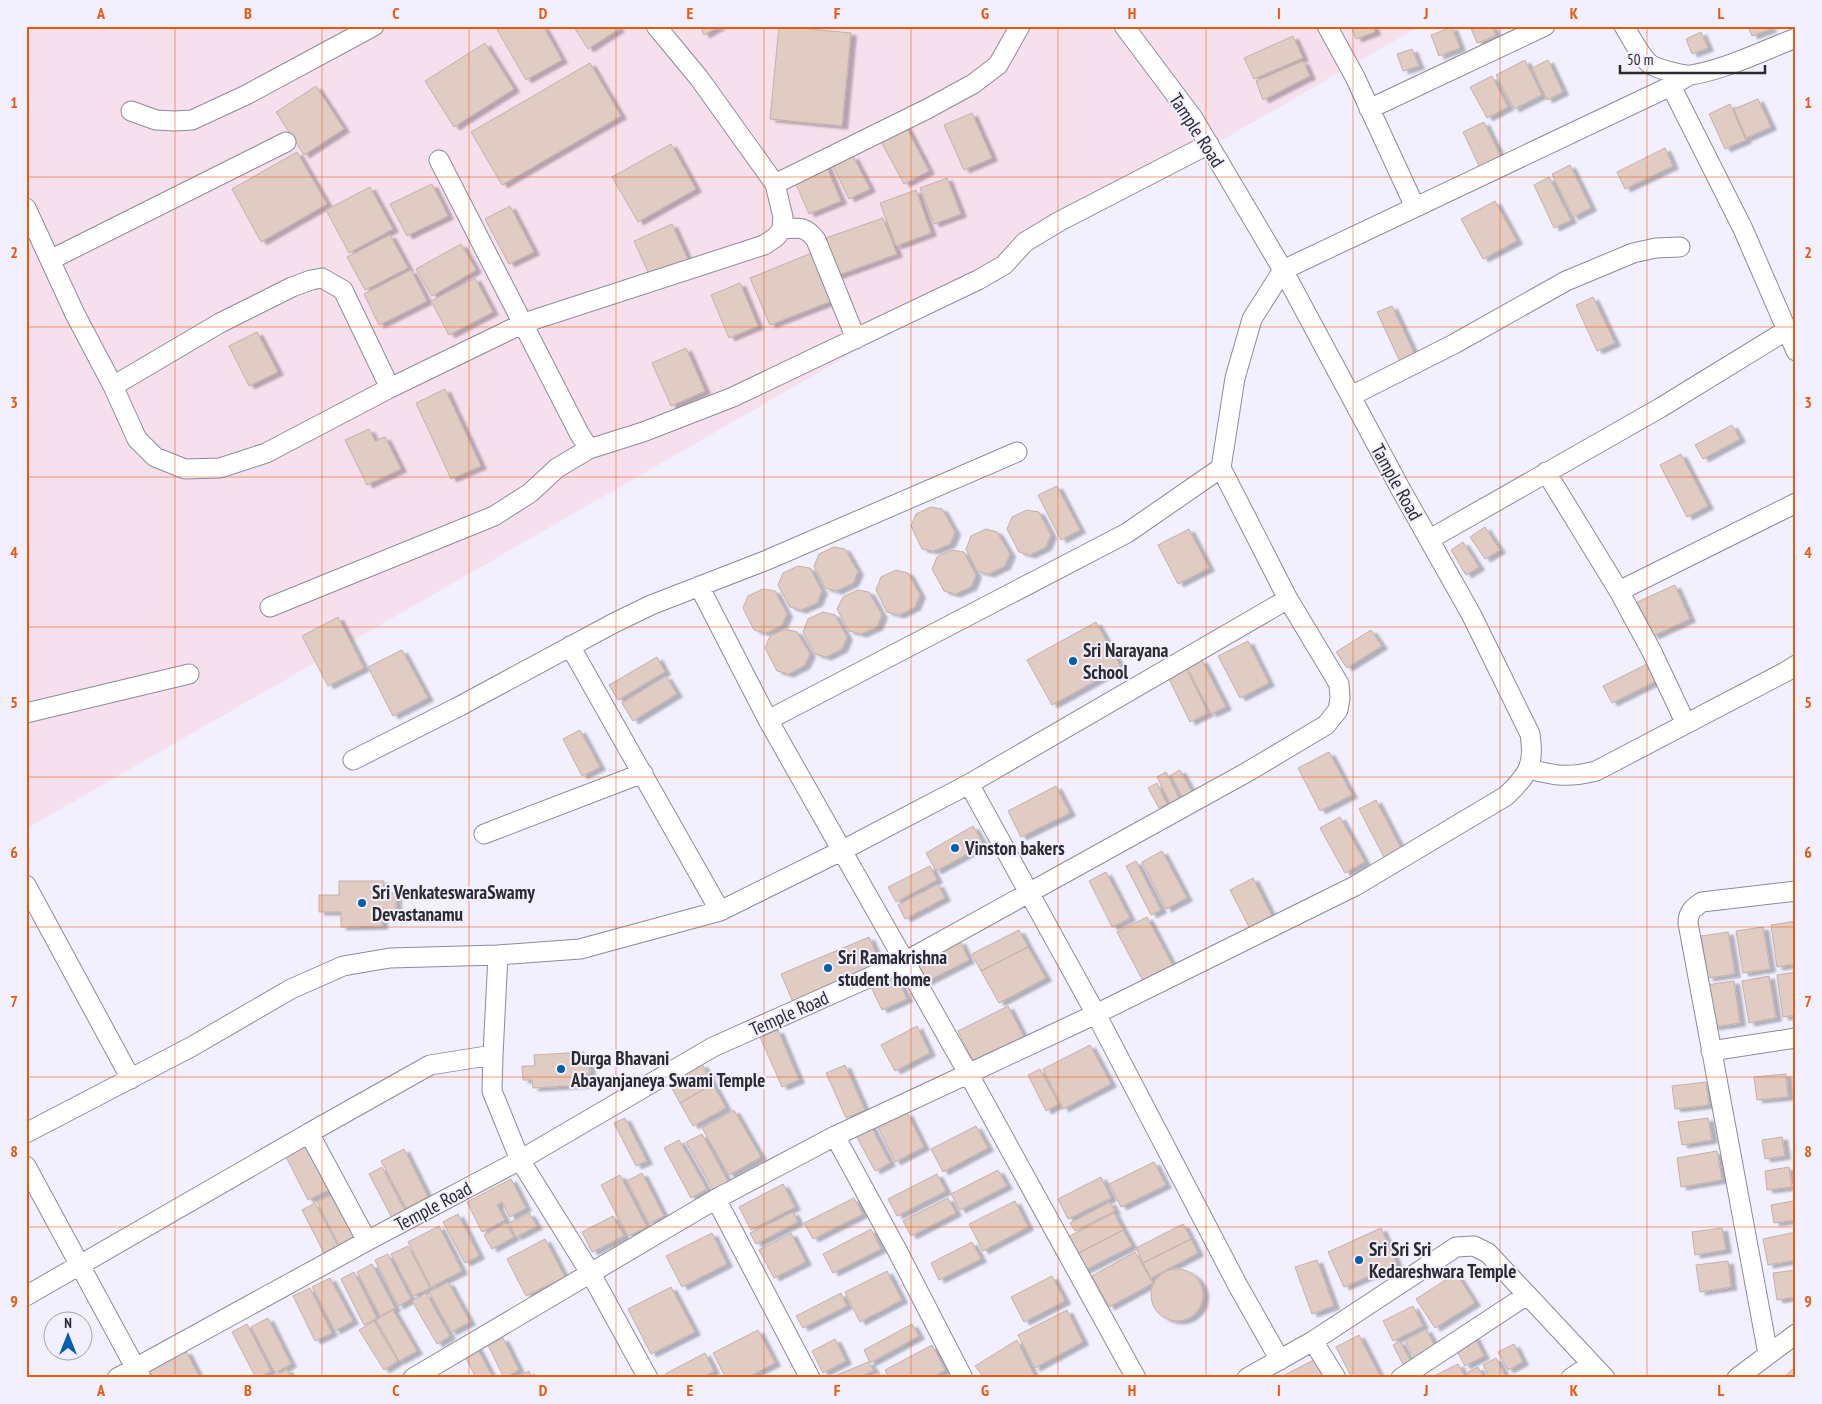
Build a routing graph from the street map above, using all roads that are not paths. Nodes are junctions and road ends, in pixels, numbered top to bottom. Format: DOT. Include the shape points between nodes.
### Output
graph roads {
  1 [pos="374,26"];
  2 [pos="656,26"];
  3 [pos="1020,26"];
  4 [pos="1124,26"];
  5 [pos="1326,26"];
  6 [pos="1545,26"];
  7 [pos="1624,26"];
  8 [pos="1796,38"];
  9 [pos="1688,76"];
  10 [pos="1671,86"];
  11 [pos="1369,109"];
  12 [pos="131,111"];
  13 [pos="286,142"];
  14 [pos="1208,144"];
  15 [pos="439,160"];
  16 [pos="775,184"];
  17 [pos="1415,207"];
  18 [pos="26,208"];
  19 [pos="782,228"];
  20 [pos="1680,247"];
  21 [pos="50,260"];
  22 [pos="1283,270"];
  23 [pos="524,323"];
  24 [pos="1787,330"];
  25 [pos="856,339"];
  26 [pos="1796,351"];
  27 [pos="113,386"];
  28 [pos="390,388"];
  29 [pos="1351,396"];
  30 [pos="589,449"];
  31 [pos="1017,452"];
  32 [pos="1220,468"];
  33 [pos="1546,472"];
  34 [pos="1796,503"];
  35 [pos="1430,539"];
  36 [pos="699,586"];
  37 [pos="1619,591"];
  38 [pos="1288,599"];
  39 [pos="270,607"];
  40 [pos="570,646"];
  41 [pos="1796,665"];
  42 [pos="189,674"];
  43 [pos="26,713"];
  44 [pos="768,720"];
  45 [pos="1686,724"];
  46 [pos="353,760"];
  47 [pos="1529,769"];
  48 [pos="643,773"];
  49 [pos="969,784"];
  50 [pos="484,834"];
  51 [pos="841,851"];
  52 [pos="26,884"];
  53 [pos="1796,891"];
  54 [pos="1029,892"];
  55 [pos="720,910"];
  56 [pos="498,955"];
  57 [pos="904,962"];
  58 [pos="1096,1014"];
  59 [pos="1796,1038"];
  60 [pos="1711,1051"];
  61 [pos="493,1056"];
  62 [pos="968,1073"];
  63 [pos="131,1079"];
  64 [pos="26,1133"];
  65 [pos="309,1133"];
  66 [pos="835,1136"];
  67 [pos="520,1160"];
  68 [pos="26,1166"];
  69 [pos="716,1199"];
  70 [pos="367,1241"];
  71 [pos="80,1264"];
  72 [pos="591,1274"];
  73 [pos="1527,1294"];
  74 [pos="26,1296"];
  75 [pos="1796,1334"];
  76 [pos="1313,1341"];
  77 [pos="1768,1354"];
  78 [pos="1280,1360"];
  79 [pos="1592,1364"];
  80 [pos="1757,1372"];
  81 [pos="138,1373"];
  82 [pos="117,1378"];
  83 [pos="414,1378"];
  84 [pos="648,1378"];
  85 [pos="810,1378"];
  86 [pos="963,1378"];
  87 [pos="1136,1378"];
  88 [pos="1248,1378"];
  89 [pos="1336,1378"];
  90 [pos="1401,1378"];
  91 [pos="1571,1378"];
  92 [pos="1605,1378"];
  93 [pos="1737,1378"];
  1 -- 12 [label="street" via="246,95 192,120 156,120"];
  2 -- 16 [label="street" via="699,78"];
  3 -- 16 [label="street" via="998,65 973,84"];
  4 -- 14 [label="street, Tample Road" via="1194,118"];
  5 -- 11 [label="street"];
  6 -- 11 [label="street"];
  7 -- 9 [label="street" via="1650,64"];
  8 -- 9 [label="street"];
  9 -- 10 [label="street"];
  10 -- 17 [label="street"];
  10 -- 24 [label="street" via="1742,228"];
  11 -- 17 [label="street"];
  13 -- 21 [label="street"];
  14 -- 22 [label="street, Tample Road"];
  14 -- 25 [label="street" via="1025,242 1004,265 978,280"];
  15 -- 23 [label="street"];
  16 -- 19 [label="street" via="783,217"];
  17 -- 22 [label="street"];
  18 -- 21 [label="street"];
  19 -- 23 [label="street" via="776,238 764,245"];
  19 -- 25 [label="street" via="801,228 816,240"];
  20 -- 29 [label="street" via="1633,253 1566,281 1454,344"];
  21 -- 27 [label="street"];
  22 -- 29 [label="street, Tample Road"];
  22 -- 32 [label="street" via="1252,319 1235,378"];
  23 -- 28 [label="street"];
  23 -- 30 [label="street"];
  24 -- 26 [label="street"];
  24 -- 33 [label="street" via="1660,408"];
  25 -- 30 [label="street" via="733,398"];
  27 -- 28 [label="street" via="138,439 155,457 185,470 220,468 266,452"];
  27 -- 28 [label="street" via="220,323 292,287 322,278 343,290"];
  29 -- 35 [label="street, Tample Road"];
  30 -- 39 [label="street" via="557,468 530,494 494,516"];
  31 -- 36 [label="street"];
  32 -- 38 [label="street, Temple Road"];
  32 -- 44 [label="street" via="1127,533"];
  33 -- 35 [label="street"];
  33 -- 37 [label="street"];
  34 -- 37 [label="street"];
  35 -- 47 [label="street, Tample Road" via="1530,734 1533,752"];
  36 -- 40 [label="street" via="651,605"];
  36 -- 44 [label="street"];
  37 -- 45 [label="street"];
  38 -- 49 [label="street"];
  38 -- 54 [label="street, Temple Road" via="1339,684 1338,710 1326,725"];
  40 -- 46 [label="street"];
  40 -- 48 [label="street"];
  41 -- 45 [label="street"];
  42 -- 43 [label="street"];
  44 -- 51 [label="street"];
  45 -- 47 [label="street" via="1596,771 1576,776 1554,776"];
  47 -- 58 [label="street" via="1506,796 1355,886"];
  48 -- 50 [label="street"];
  48 -- 55 [label="street"];
  49 -- 51 [label="street"];
  49 -- 54 [label="street"];
  51 -- 55 [label="street"];
  51 -- 57 [label="street"];
  52 -- 63 [label="street"];
  53 -- 60 [label="street" via="1702,902 1688,915"];
  54 -- 57 [label="street, Temple Road"];
  54 -- 58 [label="street"];
  55 -- 56 [label="street" via="580,949"];
  56 -- 61 [label="street"];
  56 -- 63 [label="street" via="390,958 344,966 291,989"];
  57 -- 62 [label="street"];
  57 -- 67 [label="street, Temple Road" via="713,1047"];
  58 -- 62 [label="street"];
  58 -- 78 [label="street"];
  59 -- 60 [label="street"];
  60 -- 77 [label="street"];
  61 -- 65 [label="street" via="430,1065"];
  61 -- 67 [label="street" via="492,1091"];
  62 -- 66 [label="street"];
  62 -- 87 [label="street"];
  63 -- 64 [label="street"];
  65 -- 70 [label="street"];
  65 -- 71 [label="street"];
  66 -- 69 [label="street"];
  66 -- 86 [label="street"];
  67 -- 70 [label="street, Temple Road"];
  67 -- 72 [label="street"];
  68 -- 71 [label="street"];
  69 -- 72 [label="street"];
  69 -- 85 [label="street"];
  70 -- 81 [label="street, Temple Road"];
  71 -- 74 [label="street"];
  71 -- 81 [label="street"];
  72 -- 83 [label="street"];
  72 -- 84 [label="street"];
  73 -- 76 [label="street" via="1488,1253 1474,1246 1456,1247"];
  73 -- 79 [label="street"];
  73 -- 90 [label="street"];
  75 -- 77 [label="street"];
  76 -- 78 [label="street"];
  76 -- 89 [label="street"];
  77 -- 80 [label="street"];
  78 -- 88 [label="street"];
  79 -- 91 [label="street"];
  79 -- 92 [label="street"];
  80 -- 93 [label="street"];
  81 -- 82 [label="street, Temple Road"];
}
